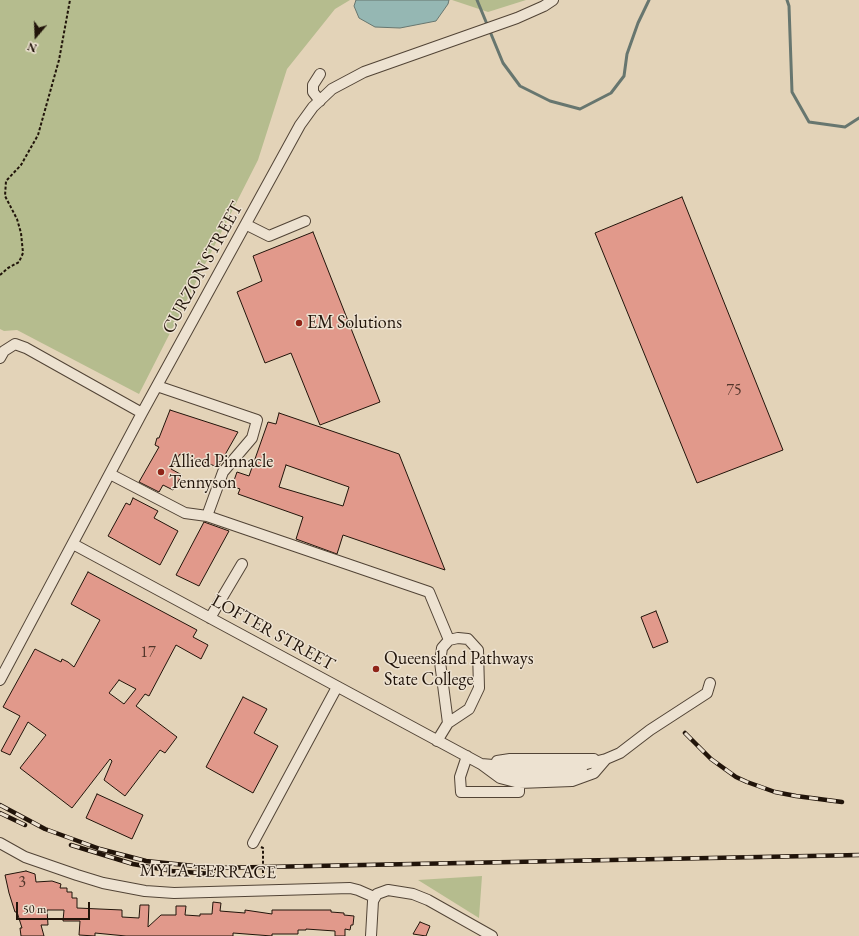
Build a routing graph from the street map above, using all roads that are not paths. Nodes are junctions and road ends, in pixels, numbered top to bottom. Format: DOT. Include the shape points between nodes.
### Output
graph roads {
  1 [pos="552,0"];
  2 [pos="320,74"];
  3 [pos="320,101"];
  4 [pos="305,221"];
  5 [pos="247,225"];
  6 [pos="0,358"];
  7 [pos="157,386"];
  8 [pos="142,413"];
  9 [pos="110,474"];
  10 [pos="207,516"];
  11 [pos="73,544"];
  12 [pos="242,564"];
  13 [pos="210,618"];
  14 [pos="449,640"];
  15 [pos="0,680"];
  16 [pos="710,683"];
  17 [pos="337,687"];
  18 [pos="448,723"];
  19 [pos="437,741"];
  20 [pos="467,756"];
  21 [pos="606,759"];
  22 [pos="481,764"];
  23 [pos="518,783"];
  24 [pos="0,843"];
  25 [pos="253,843"];
  26 [pos="374,897"];
  27 [pos="371,936"];
  28 [pos="492,936"];
  1 -- 3 [label="street, CURZON STREET" via="537,9 479,32 364,72 332,89"];
  2 -- 3 [label="street" via="313,85 313,92"];
  3 -- 5 [label="street, CURZON STREET" via="300,125"];
  4 -- 5 [label="street" via="269,236"];
  5 -- 7 [label="street, CURZON STREET"];
  6 -- 8 [label="street" via="4,351 15,344 26,348"];
  7 -- 8 [label="street, CURZON STREET"];
  7 -- 10 [label="street" via="257,420 252,438 223,472"];
  8 -- 9 [label="street, CURZON STREET"];
  9 -- 10 [label="street" via="185,514"];
  9 -- 11 [label="street, CURZON STREET"];
  10 -- 14 [label="street" via="429,592"];
  11 -- 13 [label="street, LOFTER STREET"];
  11 -- 15 [label="street, CURZON STREET"];
  12 -- 13 [label="street"];
  13 -- 17 [label="street, LOFTER STREET"];
  14 -- 18 [label="street" via="442,648 440,662"];
  14 -- 18 [label="street" via="468,639 474,644 479,658 479,688 469,709"];
  16 -- 21 [label="street" via="707,693 620,753"];
  17 -- 19 [label="street, LOFTER STREET"];
  17 -- 25 [label="street"];
  18 -- 19 [label="street"];
  19 -- 20 [label="street, LOFTER STREET"];
  20 -- 22 [label="street, LOFTER STREET"];
  20 -- 23 [label="street" via="460,777 461,792 519,792"];
  21 -- 22 [label="street" via="575,767"];
  21 -- 23 [label="street, LOFTER STREET" via="594,773 572,781"];
  22 -- 23 [label="street, LOFTER STREET" via="500,778"];
  24 -- 26 [label="street, MYLA TERRACE" via="25,857 103,883 159,892 350,888"];
  26 -- 27 [label="street"];
  26 -- 28 [label="street" via="388,890 417,896"];
}
